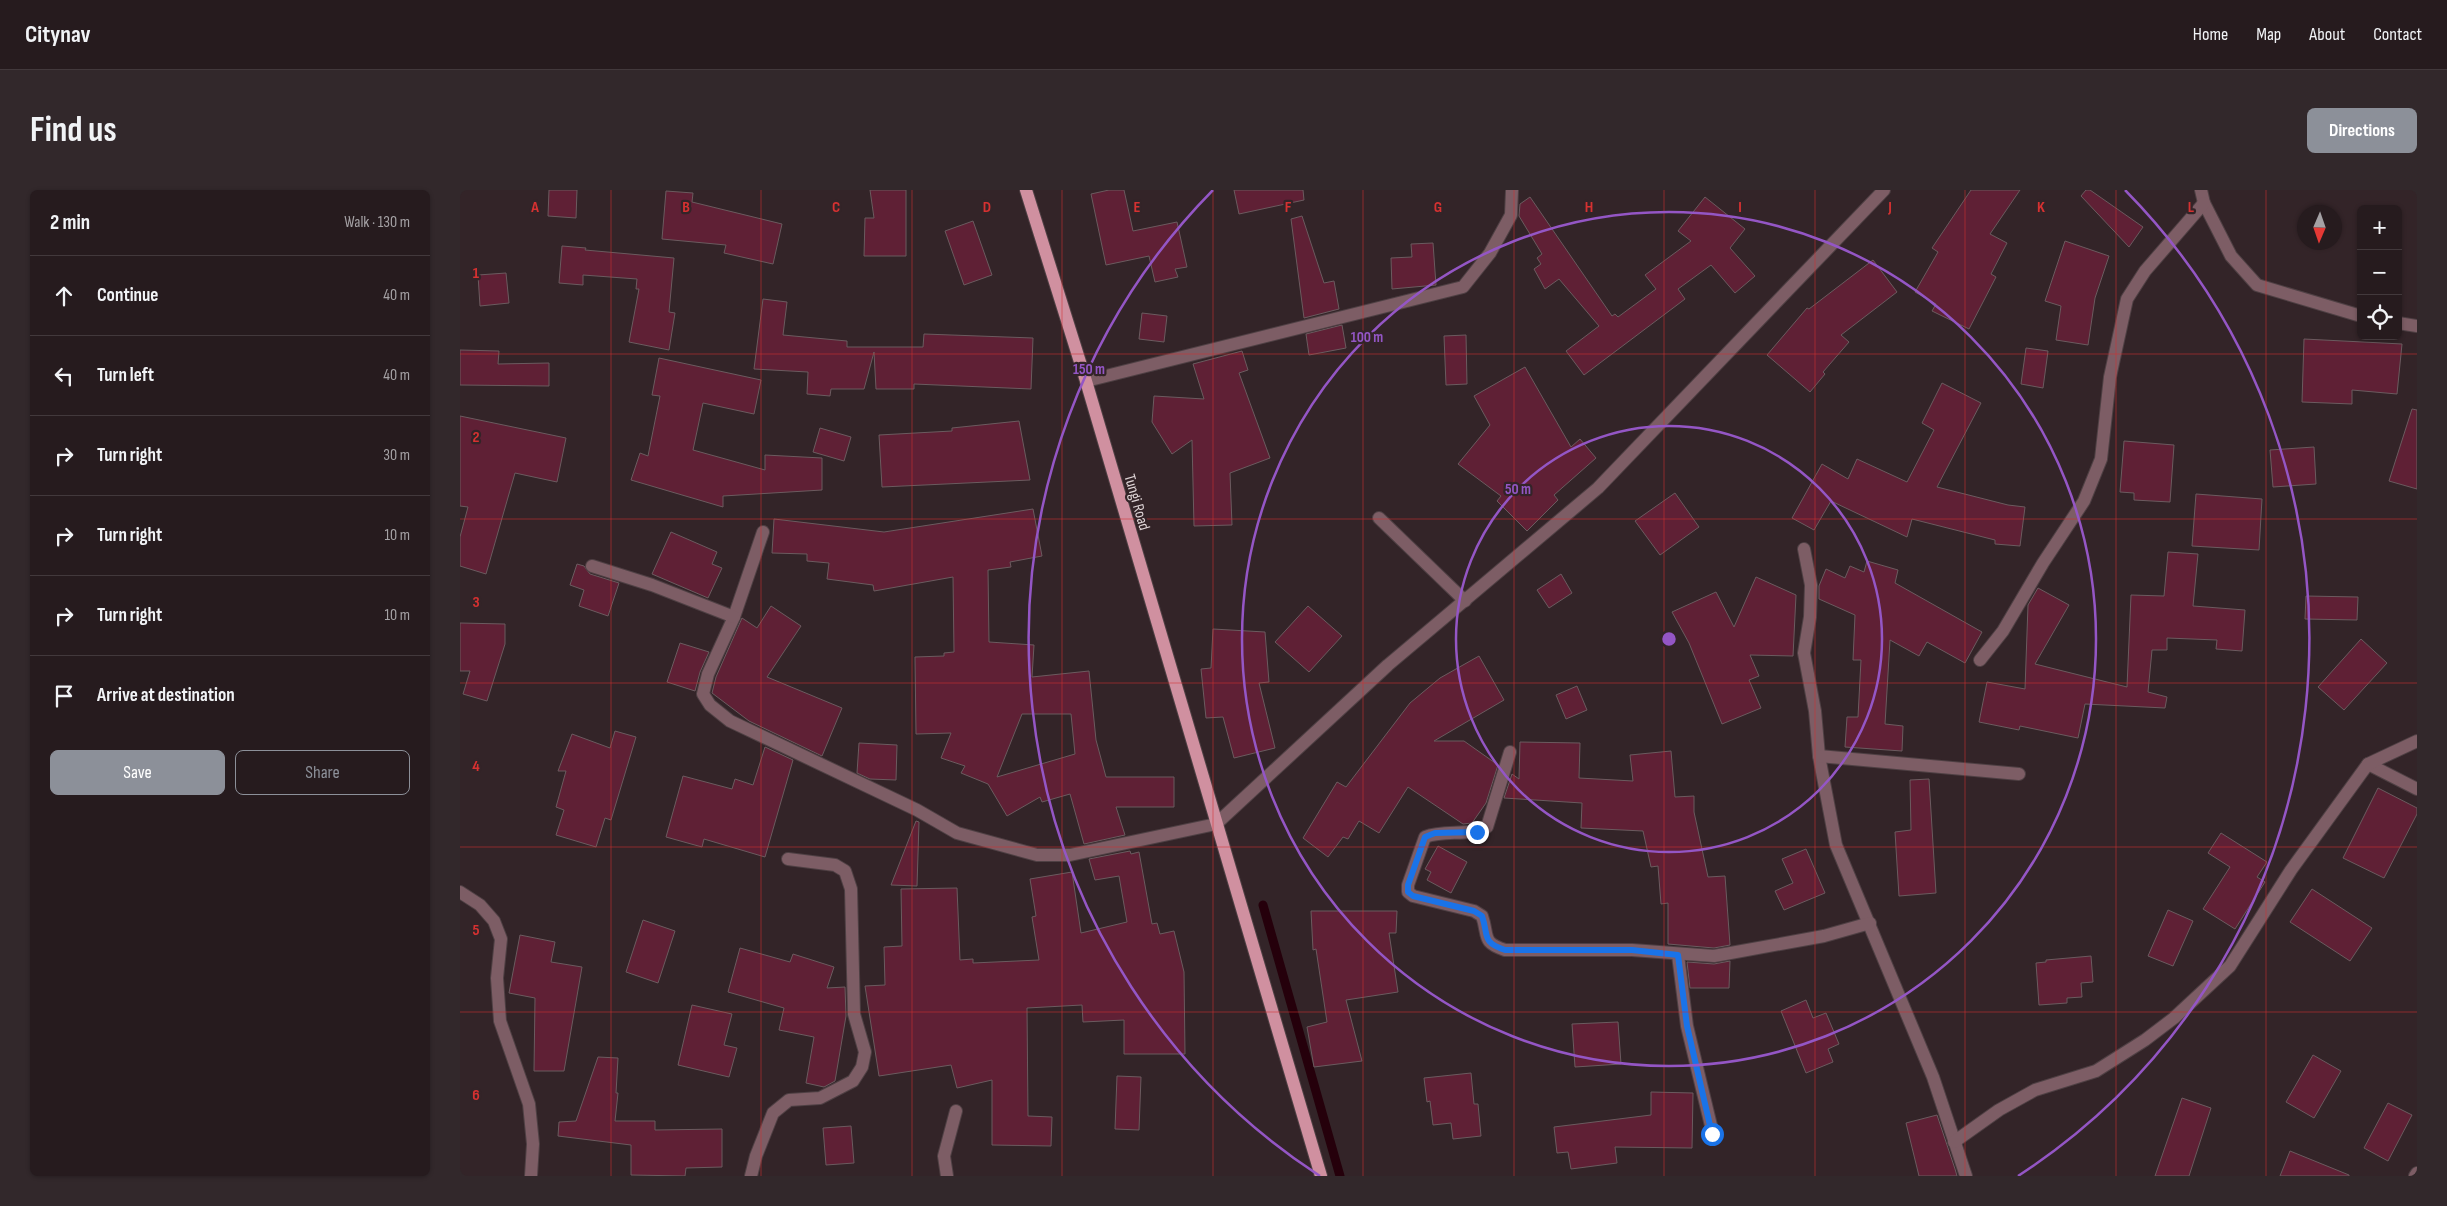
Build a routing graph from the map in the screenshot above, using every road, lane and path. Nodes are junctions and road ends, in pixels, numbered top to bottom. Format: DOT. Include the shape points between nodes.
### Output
graph roads {
  1 [pos="1026,190"];
  2 [pos="1512,190"];
  3 [pos="1884,190"];
  4 [pos="2201,190"];
  5 [pos="2204,203"];
  6 [pos="2357,315"];
  7 [pos="2402,324"];
  8 [pos="2417,326"];
  9 [pos="1086,381"];
  10 [pos="1379,518"];
  11 [pos="763,532"];
  12 [pos="1804,549"];
  13 [pos="592,566"];
  14 [pos="1465,601"];
  15 [pos="734,617"];
  16 [pos="1980,660"];
  17 [pos="2417,741"];
  18 [pos="1510,752"];
  19 [pos="1819,756"];
  20 [pos="2368,764"];
  21 [pos="2019,774"];
  22 [pos="2417,789"];
  23 [pos="1216,824"];
  24 [pos="788,859"];
  25 [pos="460,892"];
  26 [pos="1870,923"];
  27 [pos="1678,955"];
  28 [pos="956,1111"];
  29 [pos="1712,1134"];
  30 [pos="1954,1142"];
  31 [pos="531,1176"];
  32 [pos="751,1176"];
  33 [pos="946,1176"];
  34 [pos="1322,1176"];
  35 [pos="1966,1176"];
  1 -- 9 [label="main road, Tungi Road"];
  2 -- 9 [label="street" via="1512,215 1490,253 1463,287"];
  3 -- 14 [label="street" via="1598,488"];
  4 -- 5 [label="street"];
  5 -- 6 [label="street" via="2231,256 2257,284"];
  5 -- 16 [label="street" via="2145,271 2127,299 2110,377 2102,459 2088,493 2003,631"];
  7 -- 8 [label="street"];
  9 -- 23 [label="main road, Tungi Road"];
  10 -- 14 [label="street"];
  11 -- 15 [label="street"];
  12 -- 19 [label="street" via="1812,585 1804,653 1815,711"];
  13 -- 15 [label="street"];
  14 -- 23 [label="street" via="1388,665"];
  15 -- 23 [label="street" via="708,674 703,694 710,705 730,721 917,810 958,833 1036,855 1070,855"];
  17 -- 20 [label="street"];
  18 -- 27 [label="street" via="1487,827 1477,832 1435,833 1425,837 1408,892 1474,911 1482,916 1486,939 1505,950 1632,950"];
  19 -- 21 [label="street"];
  19 -- 26 [label="street" via="1836,845"];
  20 -- 22 [label="street"];
  20 -- 30 [label="street" via="2290,870 2230,966 2180,1012 2145,1040 2096,1071 2035,1090"];
  23 -- 34 [label="main road, Tungi Road"];
  24 -- 32 [label="street" via="835,865 845,871 851,889 854,1014 865,1052 862,1067 852,1081 820,1098 789,1100 773,1112"];
  25 -- 31 [label="street" via="480,905 494,921 501,939 497,978 500,1021 529,1104 533,1144"];
  26 -- 27 [label="street" via="1824,936 1714,956"];
  26 -- 30 [label="street" via="1933,1077"];
  27 -- 29 [label="street" via="1687,1026"];
  28 -- 33 [label="street" via="944,1156"];
  30 -- 35 [label="street"];
}
